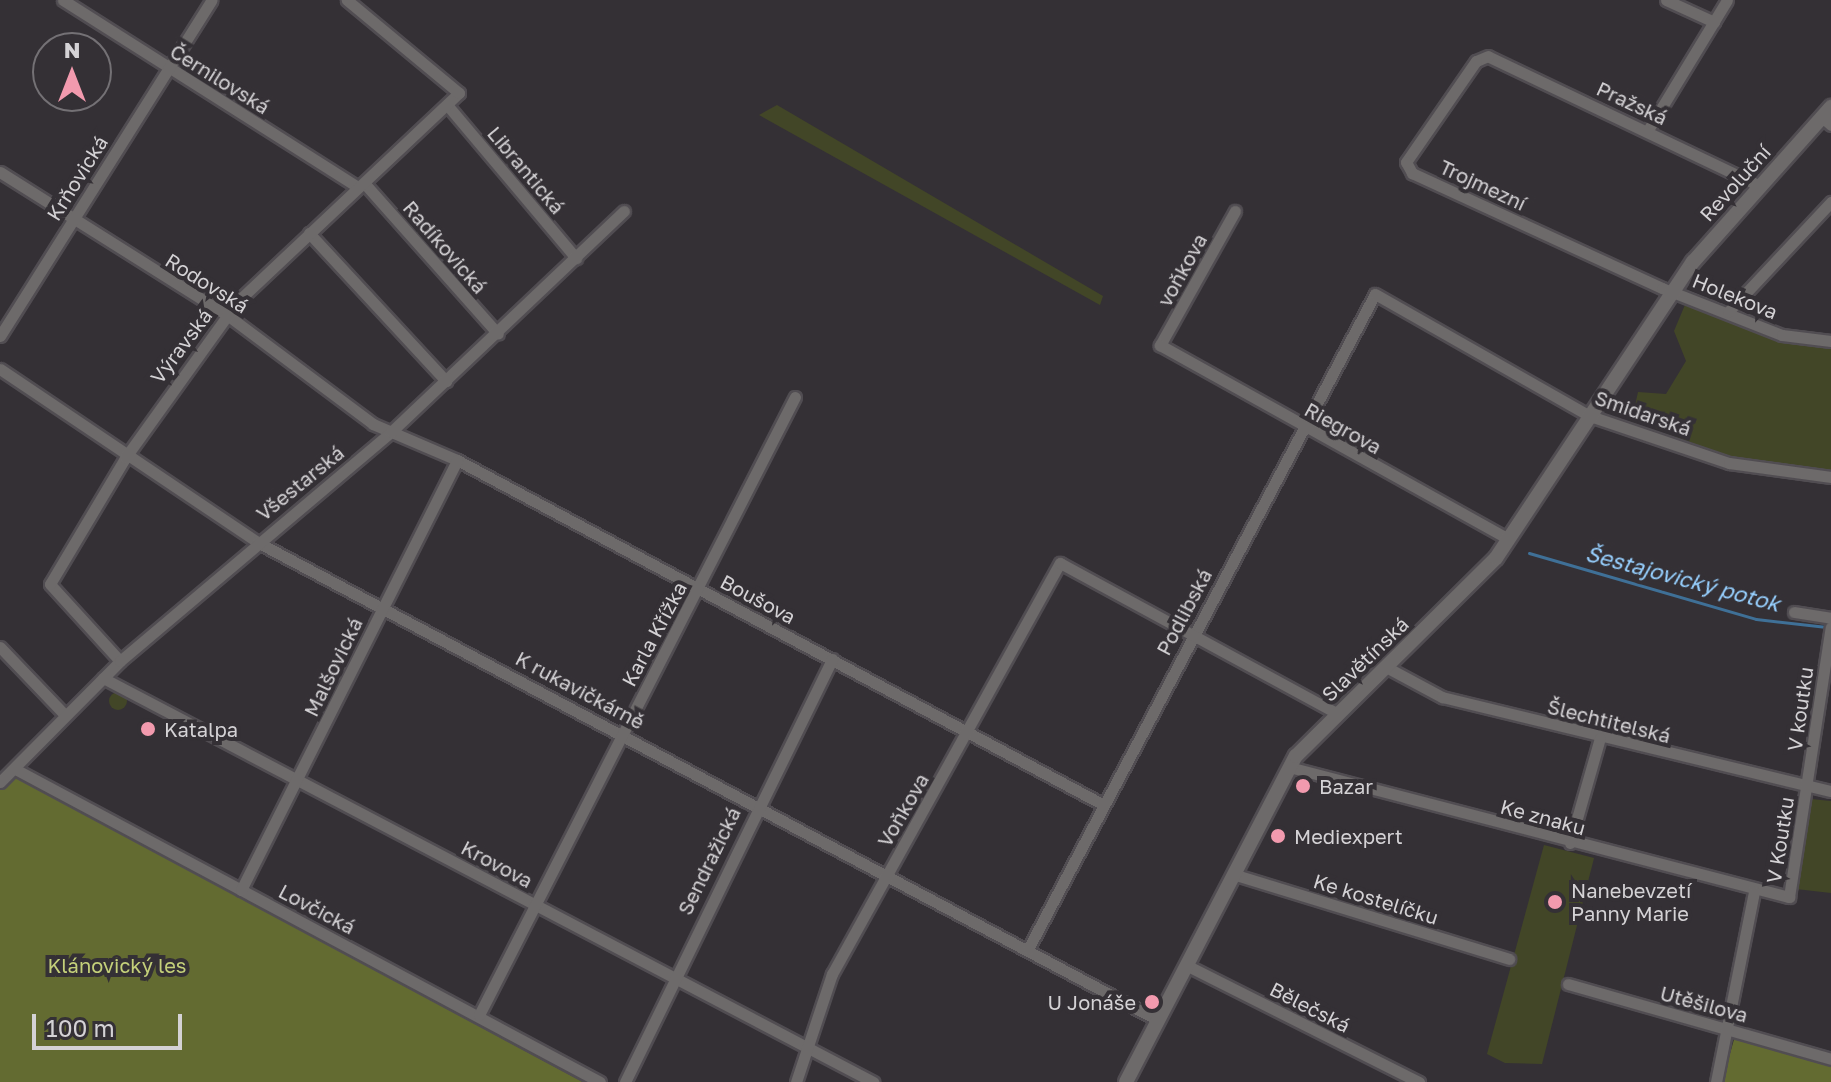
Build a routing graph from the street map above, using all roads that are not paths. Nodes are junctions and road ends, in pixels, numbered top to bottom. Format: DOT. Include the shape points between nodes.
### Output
graph roads {
  1 [pos="63,0"];
  2 [pos="212,0"];
  3 [pos="347,0"];
  4 [pos="1666,0"];
  5 [pos="1727,0"];
  6 [pos="1714,22"];
  7 [pos="1488,56"];
  8 [pos="169,68"];
  9 [pos="448,106"];
  10 [pos="1828,116"];
  11 [pos="1648,130"];
  12 [pos="0,172"];
  13 [pos="362,185"];
  14 [pos="1760,186"];
  15 [pos="1831,202"];
  16 [pos="624,211"];
  17 [pos="1235,211"];
  18 [pos="72,221"];
  19 [pos="309,233"];
  20 [pos="576,258"];
  21 [pos="1673,290"];
  22 [pos="1375,294"];
  23 [pos="1728,312"];
  24 [pos="227,315"];
  25 [pos="498,334"];
  26 [pos="0,336"];
  27 [pos="1831,341"];
  28 [pos="1160,345"];
  29 [pos="0,369"];
  30 [pos="446,381"];
  31 [pos="795,397"];
  32 [pos="1590,416"];
  33 [pos="1303,427"];
  34 [pos="391,432"];
  35 [pos="125,458"];
  36 [pos="457,460"];
  37 [pos="1831,477"];
  38 [pos="1509,539"];
  39 [pos="257,542"];
  40 [pos="699,588"];
  41 [pos="384,604"];
  42 [pos="1794,612"];
  43 [pos="1831,618"];
  44 [pos="1830,631"];
  45 [pos="1192,635"];
  46 [pos="0,647"];
  47 [pos="832,659"];
  48 [pos="120,661"];
  49 [pos="1386,667"];
  50 [pos="103,678"];
  51 [pos="64,714"];
  52 [pos="1338,714"];
  53 [pos="968,731"];
  54 [pos="622,733"];
  55 [pos="1600,738"];
  56 [pos="1289,767"];
  57 [pos="17,770"];
  58 [pos="298,780"];
  59 [pos="0,782"];
  60 [pos="1807,789"];
  61 [pos="1831,791"];
  62 [pos="757,804"];
  63 [pos="1104,805"];
  64 [pos="1570,843"];
  65 [pos="1233,874"];
  66 [pos="887,875"];
  67 [pos="241,890"];
  68 [pos="1754,892"];
  69 [pos="1789,897"];
  70 [pos="536,905"];
  71 [pos="1028,949"];
  72 [pos="1509,959"];
  73 [pos="1186,965"];
  74 [pos="672,978"];
  75 [pos="1568,984"];
  76 [pos="479,1015"];
  77 [pos="1158,1020"];
  78 [pos="1730,1028"];
  79 [pos="812,1050"];
  80 [pos="1831,1059"];
  81 [pos="1131,1080"];
  82 [pos="600,1082"];
  83 [pos="625,1082"];
  84 [pos="796,1082"];
  85 [pos="873,1082"];
  86 [pos="1419,1082"];
  87 [pos="1716,1082"];
  1 -- 8 [label="street, Černilovská"];
  2 -- 8 [label="street, Krňovická"];
  3 -- 9 [label="street, Výravská" via="459,93"];
  4 -- 6 [label="street"];
  5 -- 6 [label="street"];
  6 -- 11 [label="street"];
  7 -- 11 [label="street, Pražská"];
  7 -- 21 [label="street, Trojmezní" via="1476,61 1406,162 1412,173"];
  8 -- 13 [label="street, Černilovská"];
  8 -- 18 [label="street, Krňovická"];
  9 -- 13 [label="street, Výravská"];
  9 -- 20 [label="street, Librantická"];
  10 -- 14 [label="street, Revoluční"];
  11 -- 14 [label="street, Pražská"];
  12 -- 18 [label="street, Rodovská"];
  13 -- 19 [label="street, Výravská"];
  13 -- 25 [label="street, Radíkovická"];
  14 -- 21 [label="street, Revoluční"];
  15 -- 23 [label="street"];
  16 -- 20 [label="street, Všestarská"];
  17 -- 28 [label="street, voňkova"];
  18 -- 24 [label="street, Rodovská"];
  18 -- 26 [label="street, Krňovická"];
  19 -- 24 [label="street, Výravská"];
  19 -- 30 [label="street"];
  20 -- 25 [label="street, Všestarská"];
  21 -- 23 [label="street, Holekova"];
  21 -- 32 [label="street, Slavětínská"];
  22 -- 32 [label="street, Smidarská"];
  22 -- 33 [label="street, Podlibská"];
  23 -- 27 [label="street, Holekova" via="1782,335"];
  24 -- 34 [label="street, Rodovská"];
  24 -- 35 [label="street, Výravská"];
  25 -- 30 [label="street, Všestarská"];
  28 -- 33 [label="street, Riegrova"];
  29 -- 35 [label="street, K rukavičkárně"];
  30 -- 34 [label="street, Všestarská"];
  31 -- 40 [label="street, Karla Křížka"];
  32 -- 37 [label="street, Smidarská" via="1729,463"];
  32 -- 38 [label="street, Slavětínská"];
  33 -- 38 [label="street, Riegrova"];
  33 -- 45 [label="street, Podlibská"];
  34 -- 36 [label="street, Boušova"];
  34 -- 39 [label="street, Všestarská"];
  35 -- 39 [label="street, K rukavičkárně"];
  35 -- 48 [label="street, Výravská" via="50,584"];
  36 -- 40 [label="street, Boušova"];
  36 -- 41 [label="street, Malšovická"];
  38 -- 49 [label="street, Slavětínská"];
  39 -- 41 [label="street, K rukavičkárně"];
  39 -- 48 [label="street, Všestarská"];
  40 -- 47 [label="street, Boušova"];
  40 -- 54 [label="street, Karla Křížka"];
  41 -- 54 [label="street, K rukavičkárně"];
  41 -- 58 [label="street, Malšovická"];
  42 -- 43 [label="street"];
  44 -- 60 [label="street, V koutku"];
  45 -- 52 [label="street"];
  45 -- 53 [label="street, Voňkova" via="1060,563"];
  45 -- 63 [label="street, Podlibská"];
  46 -- 51 [label="street"];
  47 -- 53 [label="street, Boušova"];
  47 -- 62 [label="street, Sendražická"];
  48 -- 50 [label="street, Všestarská"];
  49 -- 52 [label="street, Slavětínská"];
  49 -- 55 [label="street, Šlechtitelská" via="1442,697"];
  50 -- 51 [label="street, Všestarská"];
  50 -- 58 [label="street, Krovova"];
  51 -- 57 [label="street, Všestarská"];
  52 -- 56 [label="street, Slavětínská"];
  53 -- 63 [label="street, Boušova"];
  53 -- 66 [label="street, Voňkova"];
  54 -- 62 [label="street, K rukavičkárně"];
  54 -- 70 [label="street, Karla Křížka"];
  55 -- 60 [label="street, Šlechtitelská"];
  55 -- 64 [label="street"];
  56 -- 64 [label="street, Ke znaku"];
  56 -- 65 [label="street, Slavětínská"];
  57 -- 59 [label="street, Všestarská"];
  57 -- 67 [label="street, Lovčická"];
  58 -- 67 [label="street, Malšovická"];
  58 -- 70 [label="street, Krovova"];
  60 -- 61 [label="street, Šlechtitelská"];
  60 -- 69 [label="street, V Koutku"];
  62 -- 66 [label="street, K rukavičkárně"];
  62 -- 74 [label="street, Sendražická"];
  63 -- 71 [label="street, Podlibská"];
  64 -- 68 [label="street, Ke znaku"];
  65 -- 72 [label="street, Ke kostelíčku"];
  65 -- 73 [label="street, Slavětínská"];
  66 -- 71 [label="street, K rukavičkárně"];
  66 -- 79 [label="street, Voňkova" via="832,974"];
  67 -- 76 [label="street, Lovčická"];
  68 -- 69 [label="street, Ke znaku"];
  68 -- 78 [label="street"];
  70 -- 74 [label="street, Krovova"];
  70 -- 76 [label="street, Karla Křížka"];
  71 -- 77 [label="street, K rukavičkárně"];
  73 -- 77 [label="street, Slavětínská"];
  73 -- 86 [label="street, Bělečská"];
  74 -- 79 [label="street, Krovova"];
  74 -- 83 [label="street, Sendražická"];
  75 -- 78 [label="street, Utěšilova"];
  76 -- 82 [label="street, Lovčická"];
  77 -- 81 [label="street, Slavětínská"];
  78 -- 80 [label="street, Utěšilova"];
  78 -- 87 [label="street"];
  79 -- 84 [label="street, Voňkova"];
  79 -- 85 [label="street, Krovova"];
}
